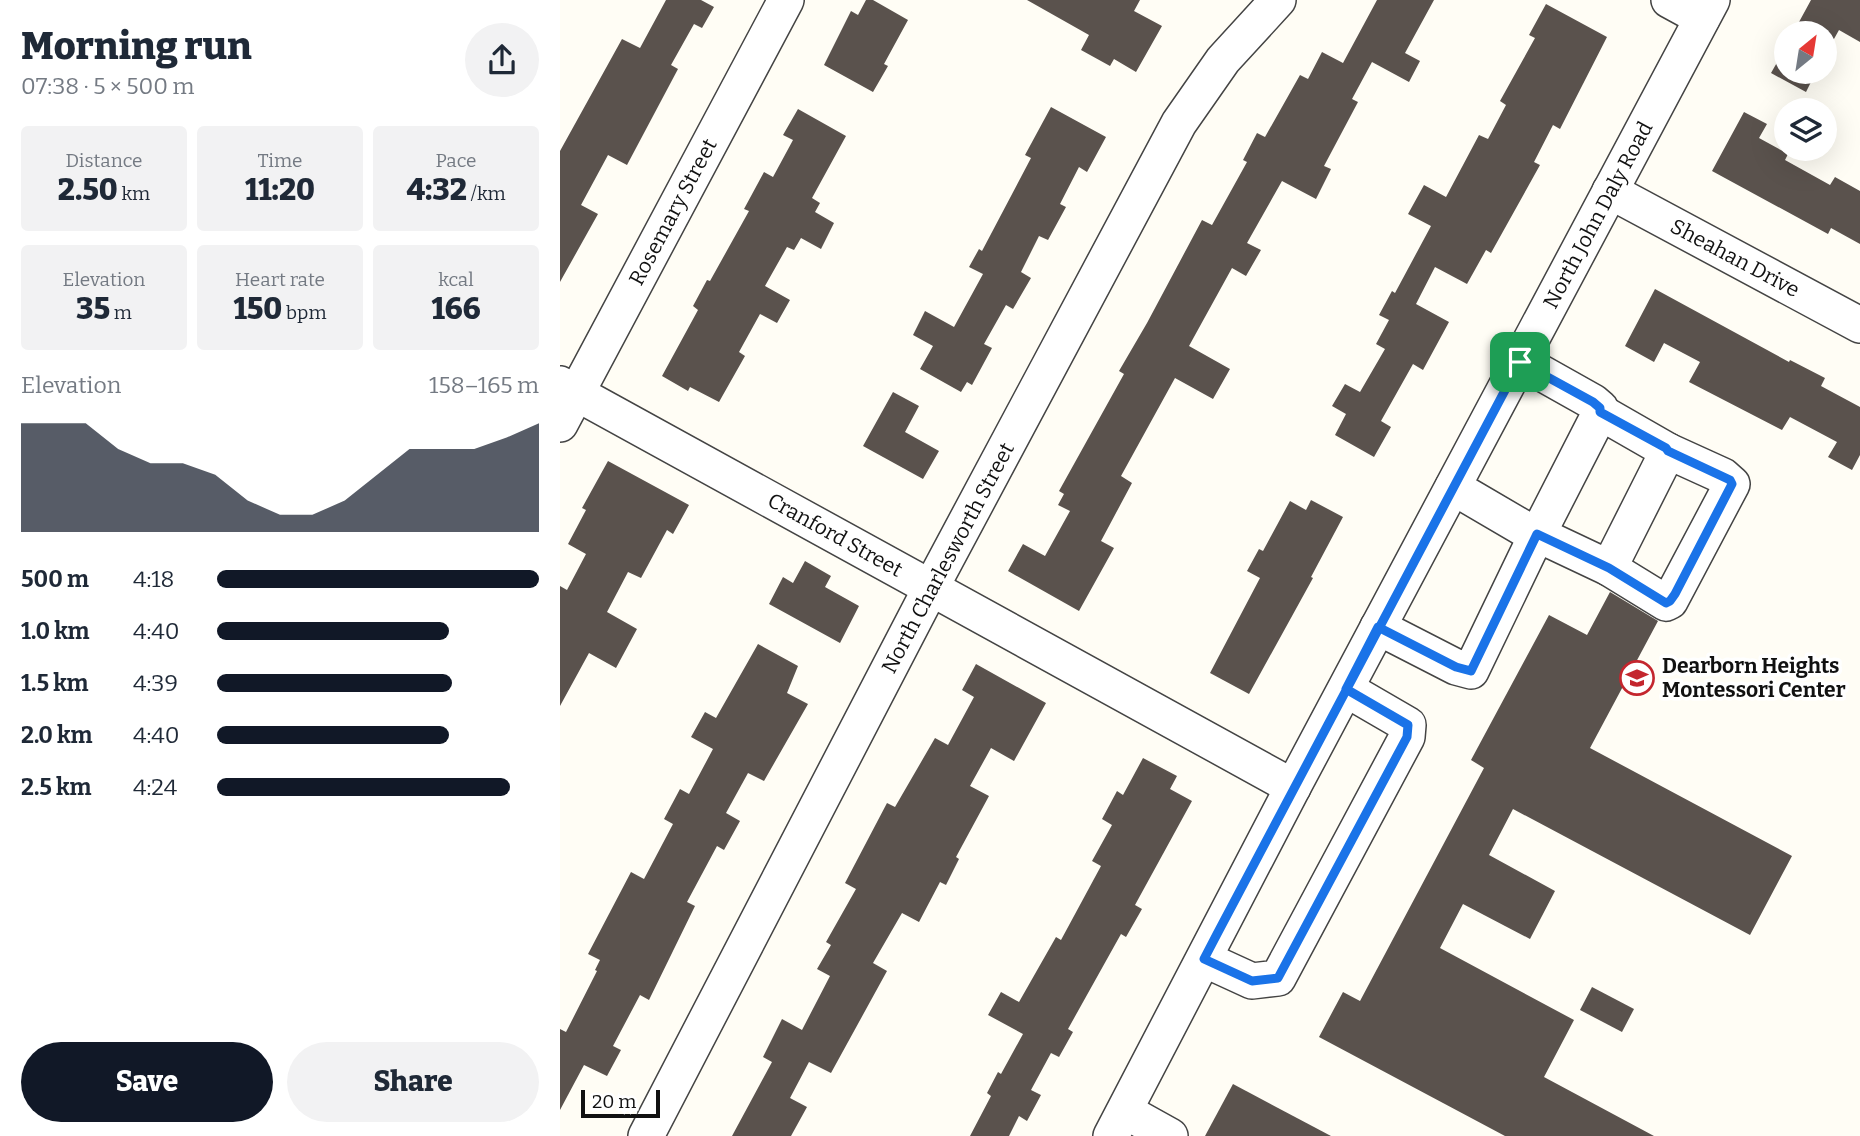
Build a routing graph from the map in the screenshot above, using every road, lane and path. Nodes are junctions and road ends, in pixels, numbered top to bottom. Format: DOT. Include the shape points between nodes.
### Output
graph roads {
  1 [pos="786,0"];
  2 [pos="1669,0"];
  3 [pos="1271,2"];
  4 [pos="1707,9"];
  5 [pos="1610,191"];
  6 [pos="1860,325"];
  7 [pos="1520,362"];
  8 [pos="568,389"];
  9 [pos="1600,412"];
  10 [pos="560,424"];
  11 [pos="1668,451"];
  12 [pos="1453,487"];
  13 [pos="1537,534"];
  14 [pos="1609,568"];
  15 [pos="931,588"];
  16 [pos="1378,627"];
  17 [pos="1346,689"];
  18 [pos="1293,787"];
  19 [pos="1204,959"];
  20 [pos="1118,1124"];
  21 [pos="646,1136"];
  22 [pos="1170,1136"];
  1 -- 8 [label="street, Rosemary Street"];
  2 -- 4 [label="street"];
  3 -- 15 [label="street, North Charlesworth Street" via="1179,123"];
  4 -- 5 [label="street, North John Daly Road"];
  5 -- 6 [label="street, Sheahan Drive"];
  5 -- 7 [label="street, North John Daly Road"];
  7 -- 9 [label="street" via="1593,402"];
  7 -- 12 [label="street, North John Daly Road"];
  8 -- 10 [label="street, Rosemary Street"];
  8 -- 15 [label="street, Cranford Street"];
  9 -- 11 [label="street"];
  9 -- 13 [label="street"];
  11 -- 14 [label="street"];
  11 -- 14 [label="street" via="1732,484 1670,601 1666,603"];
  12 -- 13 [label="street"];
  12 -- 16 [label="street, North John Daly Road"];
  13 -- 14 [label="street"];
  13 -- 16 [label="street" via="1471,671"];
  15 -- 18 [label="street, Cranford Street"];
  15 -- 21 [label="street, North Charlesworth Street"];
  16 -- 17 [label="street, North John Daly Road"];
  17 -- 18 [label="street, North John Daly Road"];
  17 -- 19 [label="street" via="1408,725 1407,737 1278,978 1252,981"];
  18 -- 19 [label="street, North John Daly Road"];
  19 -- 20 [label="street, North John Daly Road"];
  20 -- 22 [label="street"];
}
